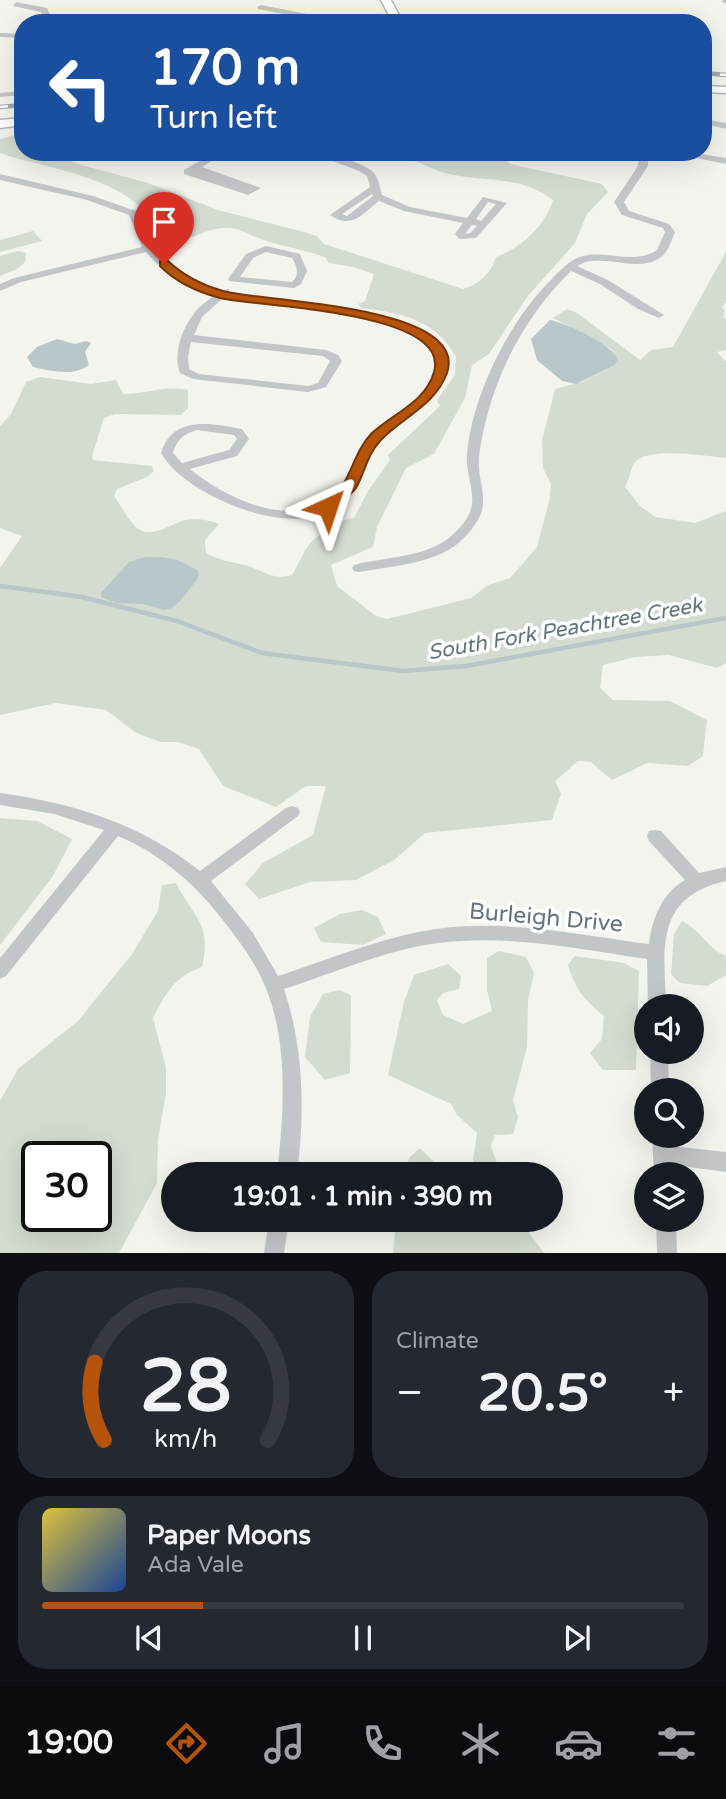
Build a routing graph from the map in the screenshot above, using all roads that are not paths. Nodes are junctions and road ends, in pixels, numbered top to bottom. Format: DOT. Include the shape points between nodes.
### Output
graph roads {
  1 [pos="16,5"];
  2 [pos="261,7"];
  3 [pos="46,14"];
  4 [pos="296,14"];
  5 [pos="207,161"];
  6 [pos="346,161"];
  7 [pos="643,161"];
  8 [pos="195,168"];
  9 [pos="0,177"];
  10 [pos="469,221"];
  11 [pos="484,224"];
  12 [pos="148,250"];
  13 [pos="571,266"];
  14 [pos="233,279"];
  15 [pos="0,288"];
  16 [pos="222,295"];
  17 [pos="659,315"];
  18 [pos="187,338"];
  19 [pos="180,467"];
  20 [pos="359,568"];
  21 [pos="0,799"];
  22 [pos="292,812"];
  23 [pos="116,827"];
  24 [pos="654,836"];
  25 [pos="726,874"];
  26 [pos="200,880"];
  27 [pos="697,882"];
  28 [pos="654,952"];
  29 [pos="0,971"];
  30 [pos="273,985"];
  31 [pos="656,994"];
  32 [pos="674,1148"];
  33 [pos="289,1162"];
  34 [pos="726,1162"];
  35 [pos="277,1232"];
  36 [pos="666,1232"];
  37 [pos="274,1253"];
  38 [pos="667,1253"];
  1 -- 3 [label="street"];
  2 -- 4 [label="street"];
  5 -- 8 [label="street"];
  6 -- 10 [label="street" via="370,176 376,193 407,209"];
  7 -- 13 [label="street" via="620,202 625,213 666,226 670,232 660,253 633,260 577,260"];
  8 -- 8 [label="street" via="187,172 248,192 257,187"];
  9 -- 12 [label="street" via="133,213"];
  10 -- 11 [label="street"];
  10 -- 11 [label="street" via="462,237 472,236"];
  10 -- 11 [label="street" via="486,199 502,203"];
  12 -- 15 [label="street"];
  12 -- 16 [label="street" via="179,278"];
  13 -- 17 [label="street"];
  13 -- 20 [label="street" via="555,279 502,360 472,453 477,509 458,538 435,552"];
  14 -- 14 [label="street" via="294,285 303,265 296,256 255,250"];
  14 -- 16 [label="street"];
  16 -- 18 [label="street" via="197,316"];
  16 -- 19 [label="street" via="362,314 402,324 427,338 440,353 442,370 432,389 410,412 376,437 349,487 328,507 308,514 264,511 218,495"];
  18 -- 18 [label="street" via="326,353 336,361 322,385 308,389 197,377 184,372"];
  19 -- 19 [label="street" via="167,453 179,431 197,426 241,433 243,439 233,453"];
  21 -- 23 [label="street" via="81,814"];
  22 -- 26 [label="street"];
  23 -- 26 [label="street" via="149,843"];
  23 -- 29 [label="street"];
  24 -- 27 [label="street"];
  25 -- 27 [label="street"];
  26 -- 30 [label="street" via="245,934"];
  27 -- 28 [label="street" via="665,909"];
  28 -- 30 [label="street, Burleigh Drive" via="480,934 439,936"];
  28 -- 31 [label="street"];
  30 -- 33 [label="street" via="291,1056"];
  32 -- 34 [label="street"];
  35 -- 37 [label="street"];
  36 -- 38 [label="street"];
}
